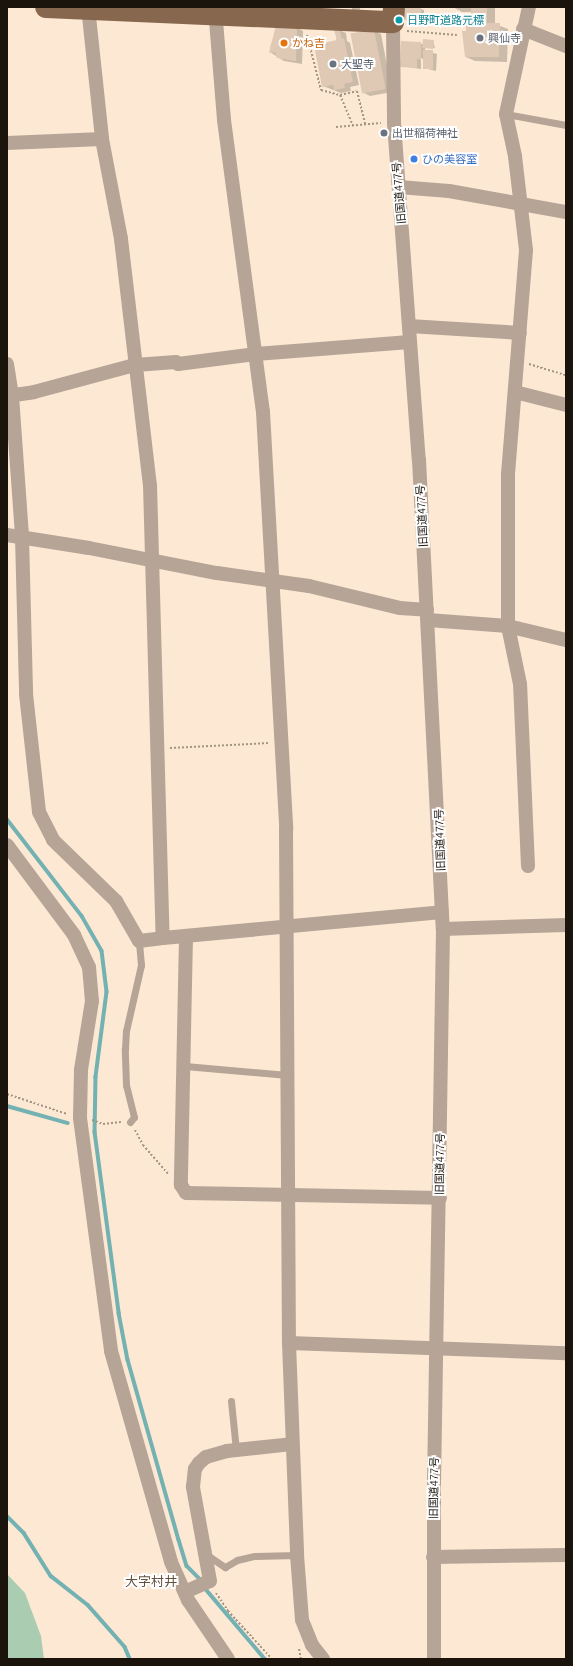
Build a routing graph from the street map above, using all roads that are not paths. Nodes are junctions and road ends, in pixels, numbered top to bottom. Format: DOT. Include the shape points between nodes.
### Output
graph roads {
  1 [pos="46,7"];
  2 [pos="529,7"];
  3 [pos="88,8"];
  4 [pos="215,10"];
  5 [pos="398,20"];
  6 [pos="523,29"];
  7 [pos="566,46"];
  8 [pos="506,114"];
  9 [pos="566,126"];
  10 [pos="102,139"];
  11 [pos="7,143"];
  12 [pos="399,187"];
  13 [pos="521,204"];
  14 [pos="566,212"];
  15 [pos="409,326"];
  16 [pos="520,333"];
  17 [pos="410,342"];
  18 [pos="256,354"];
  19 [pos="7,364"];
  20 [pos="135,365"];
  21 [pos="515,392"];
  22 [pos="9,396"];
  23 [pos="566,405"];
  24 [pos="7,535"];
  25 [pos="22,537"];
  26 [pos="152,562"];
  27 [pos="274,580"];
  28 [pos="428,615"];
  29 [pos="508,626"];
  30 [pos="566,640"];
  31 [pos="7,845"];
  32 [pos="528,866"];
  33 [pos="442,912"];
  34 [pos="566,925"];
  35 [pos="288,926"];
  36 [pos="443,929"];
  37 [pos="186,937"];
  38 [pos="163,938"];
  39 [pos="139,941"];
  40 [pos="185,1066"];
  41 [pos="288,1075"];
  42 [pos="130,1122"];
  43 [pos="288,1196"];
  44 [pos="440,1198"];
  45 [pos="289,1343"];
  46 [pos="437,1349"];
  47 [pos="566,1353"];
  48 [pos="231,1401"];
  49 [pos="292,1444"];
  50 [pos="236,1450"];
  51 [pos="205,1554"];
  52 [pos="566,1554"];
  53 [pos="297,1555"];
  54 [pos="433,1557"];
  55 [pos="188,1590"];
  56 [pos="228,1659"];
  57 [pos="323,1659"];
  58 [pos="434,1659"];
  1 -- 3 [label="main road"];
  2 -- 6 [label="street"];
  3 -- 4 [label="main road"];
  3 -- 10 [label="street"];
  4 -- 5 [label="main road"];
  4 -- 18 [label="street" via="224,120"];
  5 -- 12 [label="street, 旧国道477号" via="394,122"];
  6 -- 7 [label="street"];
  6 -- 8 [label="street"];
  8 -- 9 [label="lane"];
  8 -- 13 [label="street"];
  10 -- 11 [label="street"];
  10 -- 20 [label="street" via="121,239"];
  12 -- 13 [label="street" via="443,190"];
  12 -- 15 [label="street, 旧国道477号"];
  13 -- 14 [label="street"];
  13 -- 16 [label="street" via="526,250"];
  15 -- 16 [label="street"];
  15 -- 17 [label="street, 旧国道477号"];
  16 -- 21 [label="street"];
  17 -- 18 [label="street"];
  17 -- 28 [label="street, 旧国道477号"];
  18 -- 20 [label="street" via="198,363"];
  18 -- 27 [label="street" via="263,412"];
  19 -- 22 [label="street"];
  20 -- 22 [label="street"];
  20 -- 26 [label="street" via="150,485"];
  21 -- 23 [label="street"];
  21 -- 29 [label="street" via="508,474"];
  22 -- 25 [label="street"];
  24 -- 25 [label="street"];
  25 -- 26 [label="street"];
  25 -- 39 [label="street" via="26,694 39,812 53,840 116,900"];
  26 -- 27 [label="street"];
  26 -- 38 [label="street"];
  27 -- 28 [label="street"];
  27 -- 35 [label="street" via="283,742"];
  28 -- 29 [label="street"];
  28 -- 33 [label="street, 旧国道477号"];
  29 -- 30 [label="street"];
  29 -- 32 [label="street" via="520,684"];
  31 -- 55 [label="street" via="74,935 91,976 92,1001 81,1070 84,1118 111,1351 171,1562"];
  33 -- 35 [label="street"];
  33 -- 36 [label="street, 旧国道477号"];
  34 -- 36 [label="street"];
  35 -- 37 [label="street"];
  35 -- 41 [label="street"];
  36 -- 44 [label="street, 旧国道477号"];
  37 -- 38 [label="street"];
  37 -- 40 [label="street"];
  38 -- 39 [label="street"];
  39 -- 42 [label="lane" via="141,965 126,1031 125,1050 126,1085 134,1117"];
  40 -- 41 [label="lane"];
  40 -- 43 [label="street" via="181,1185 186,1193"];
  41 -- 43 [label="street"];
  43 -- 44 [label="street"];
  43 -- 45 [label="street"];
  44 -- 46 [label="street, 旧国道477号"];
  45 -- 46 [label="street"];
  45 -- 49 [label="street"];
  46 -- 47 [label="street"];
  46 -- 54 [label="street, 旧国道477号"];
  48 -- 50 [label="lane"];
  49 -- 50 [label="street"];
  49 -- 53 [label="street"];
  50 -- 51 [label="street" via="206,1457 195,1469 193,1487"];
  51 -- 53 [label="lane" via="225,1567 237,1560 255,1556"];
  51 -- 55 [label="street" via="209,1582"];
  52 -- 54 [label="street"];
  53 -- 57 [label="street" via="302,1620 312,1645"];
  54 -- 58 [label="street, 旧国道477号"];
  55 -- 56 [label="street" via="188,1600"];
}
